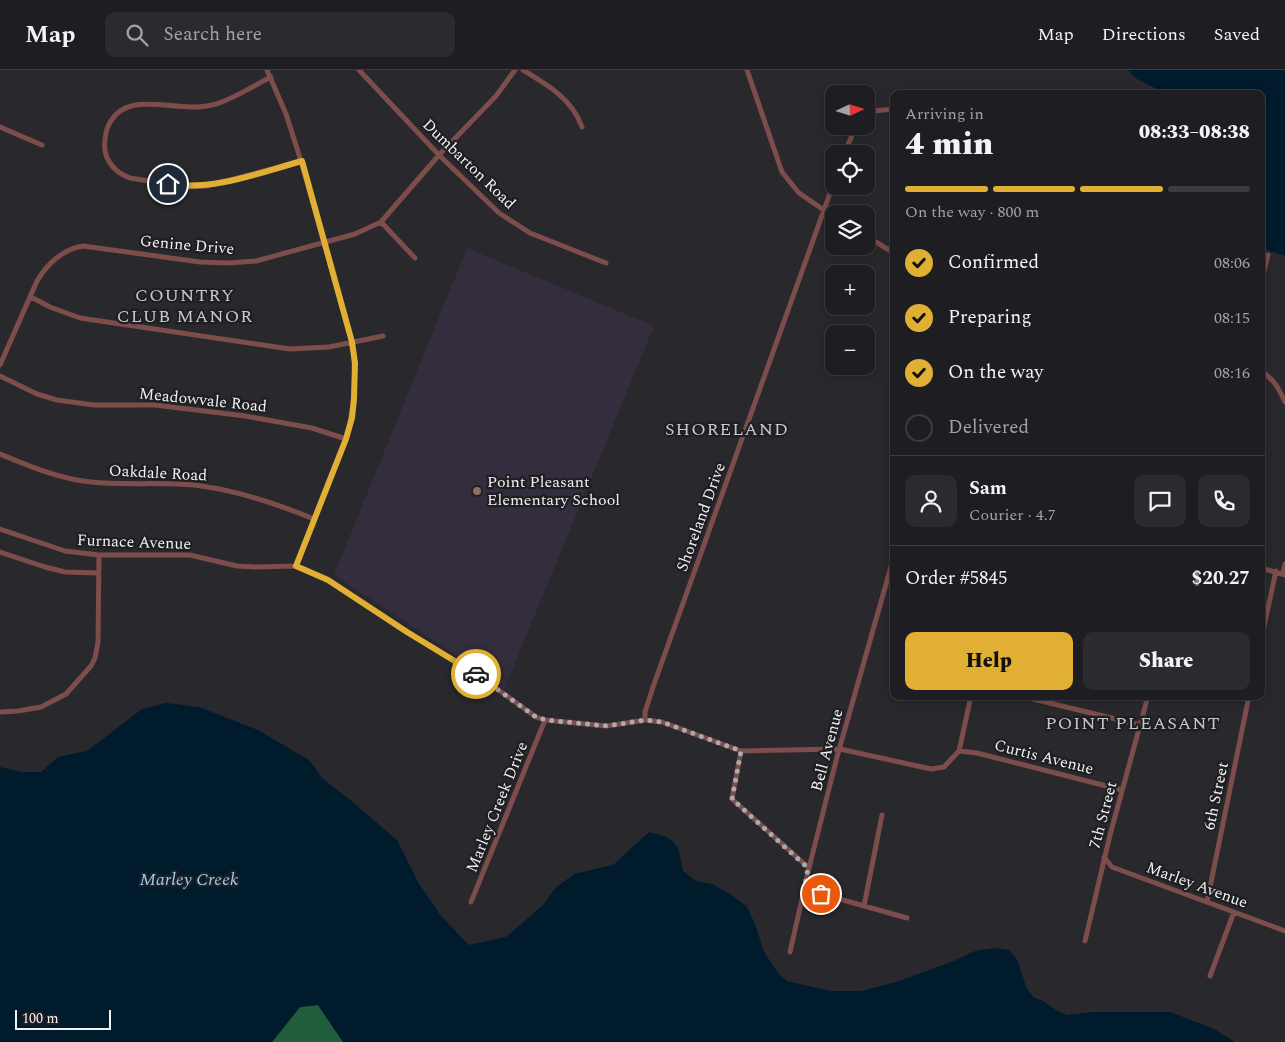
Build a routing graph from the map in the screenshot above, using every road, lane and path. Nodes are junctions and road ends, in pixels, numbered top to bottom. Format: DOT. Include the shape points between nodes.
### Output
graph roads {
  1 [pos="267,70"];
  2 [pos="359,70"];
  3 [pos="515,70"];
  4 [pos="523,70"];
  5 [pos="747,70"];
  6 [pos="271,77"];
  7 [pos="890,109"];
  8 [pos="875,111"];
  9 [pos="582,127"];
  10 [pos="0,128"];
  11 [pos="42,144"];
  12 [pos="439,154"];
  13 [pos="302,161"];
  14 [pos="830,195"];
  15 [pos="824,211"];
  16 [pos="381,222"];
  17 [pos="875,241"];
  18 [pos="324,244"];
  19 [pos="890,251"];
  20 [pos="1268,255"];
  21 [pos="415,258"];
  22 [pos="606,263"];
  23 [pos="1265,267"];
  24 [pos="31,297"];
  25 [pos="383,336"];
  26 [pos="352,342"];
  27 [pos="0,365"];
  28 [pos="1265,373"];
  29 [pos="0,376"];
  30 [pos="1285,402"];
  31 [pos="346,439"];
  32 [pos="0,454"];
  33 [pos="314,519"];
  34 [pos="0,529"];
  35 [pos="0,552"];
  36 [pos="99,555"];
  37 [pos="1285,564"];
  38 [pos="296,566"];
  39 [pos="1265,569"];
  40 [pos="890,570"];
  41 [pos="1276,571"];
  42 [pos="98,573"];
  43 [pos="1284,574"];
  44 [pos="1265,622"];
  45 [pos="970,700"];
  46 [pos="1037,700"];
  47 [pos="1147,700"];
  48 [pos="1248,700"];
  49 [pos="0,712"];
  50 [pos="546,720"];
  51 [pos="645,720"];
  52 [pos="1140,725"];
  53 [pos="840,749"];
  54 [pos="741,751"];
  55 [pos="959,751"];
  56 [pos="1122,790"];
  57 [pos="882,815"];
  58 [pos="1104,857"];
  59 [pos="808,868"];
  60 [pos="804,889"];
  61 [pos="471,902"];
  62 [pos="1207,902"];
  63 [pos="864,906"];
  64 [pos="1234,912"];
  65 [pos="907,918"];
  66 [pos="1285,931"];
  67 [pos="1085,941"];
  68 [pos="790,952"];
  69 [pos="1210,976"];
  1 -- 6 [label="street"];
  2 -- 12 [label="street, Dumbarton Road"];
  3 -- 12 [label="street, Genine Drive" via="496,96"];
  4 -- 9 [label="street" via="566,100"];
  5 -- 15 [label="street" via="782,172 799,193"];
  6 -- 13 [label="street"];
  6 -- 13 [label="street" via="216,104 193,108 142,104 122,110 110,123 104,143 105,153 122,175 186,187 224,182"];
  7 -- 8 [label="street"];
  10 -- 11 [label="street"];
  12 -- 16 [label="street, Genine Drive"];
  12 -- 22 [label="street, Dumbarton Road" via="513,224"];
  13 -- 18 [label="street"];
  14 -- 15 [label="street, Shoreland Drive"];
  15 -- 51 [label="street, Shoreland Drive" via="656,678"];
  16 -- 18 [label="street, Genine Drive"];
  16 -- 21 [label="street"];
  17 -- 19 [label="street"];
  18 -- 24 [label="street, Genine Drive" via="256,261 228,264 75,247 44,268"];
  18 -- 26 [label="street"];
  20 -- 23 [label="street"];
  24 -- 26 [label="street" via="80,318 290,349"];
  24 -- 27 [label="street, Genine Drive"];
  25 -- 26 [label="street"];
  26 -- 31 [label="street" via="354,399"];
  28 -- 30 [label="street" via="1276,384"];
  29 -- 31 [label="street, Meadowvale Road" via="38,394 64,401 94,405 155,405 245,416 312,428"];
  31 -- 33 [label="street"];
  32 -- 33 [label="street, Oakdale Road" via="38,470 90,482 176,484 231,491"];
  33 -- 38 [label="street"];
  34 -- 36 [label="street, Furnace Avenue" via="64,551"];
  35 -- 42 [label="street" via="66,572"];
  36 -- 38 [label="street, Furnace Avenue" via="190,555 237,566"];
  36 -- 42 [label="street"];
  37 -- 43 [label="street"];
  38 -- 50 [label="street, Furnace Avenue" via="328,580 475,673 536,717"];
  39 -- 41 [label="street"];
  40 -- 53 [label="street, Bell Avenue"];
  41 -- 43 [label="street"];
  41 -- 44 [label="street"];
  42 -- 49 [label="street" via="98,642 91,666 66,694 41,706"];
  45 -- 55 [label="street"];
  46 -- 52 [label="street"];
  47 -- 52 [label="street, 7th Street"];
  48 -- 62 [label="street, 6th Street"];
  50 -- 51 [label="street, Furnace Avenue" via="607,726"];
  50 -- 61 [label="street, Marley Creek Drive"];
  51 -- 54 [label="street, Furnace Avenue" via="662,722"];
  52 -- 56 [label="street, 7th Street"];
  53 -- 54 [label="street, Furnace Avenue"];
  53 -- 55 [label="street, Furnace Avenue" via="937,769 944,767"];
  53 -- 59 [label="street, Bell Avenue"];
  54 -- 59 [label="street" via="732,799"];
  55 -- 56 [label="street, Curtis Avenue"];
  56 -- 58 [label="street, 7th Street"];
  57 -- 63 [label="street"];
  58 -- 62 [label="street, Marley Avenue" via="1112,867"];
  58 -- 67 [label="street, 7th Street"];
  59 -- 60 [label="street, Bell Avenue"];
  60 -- 63 [label="street"];
  60 -- 68 [label="street, Bell Avenue"];
  62 -- 64 [label="street, Marley Avenue"];
  63 -- 65 [label="street"];
  64 -- 66 [label="street, Marley Avenue"];
  64 -- 69 [label="street"];
}
